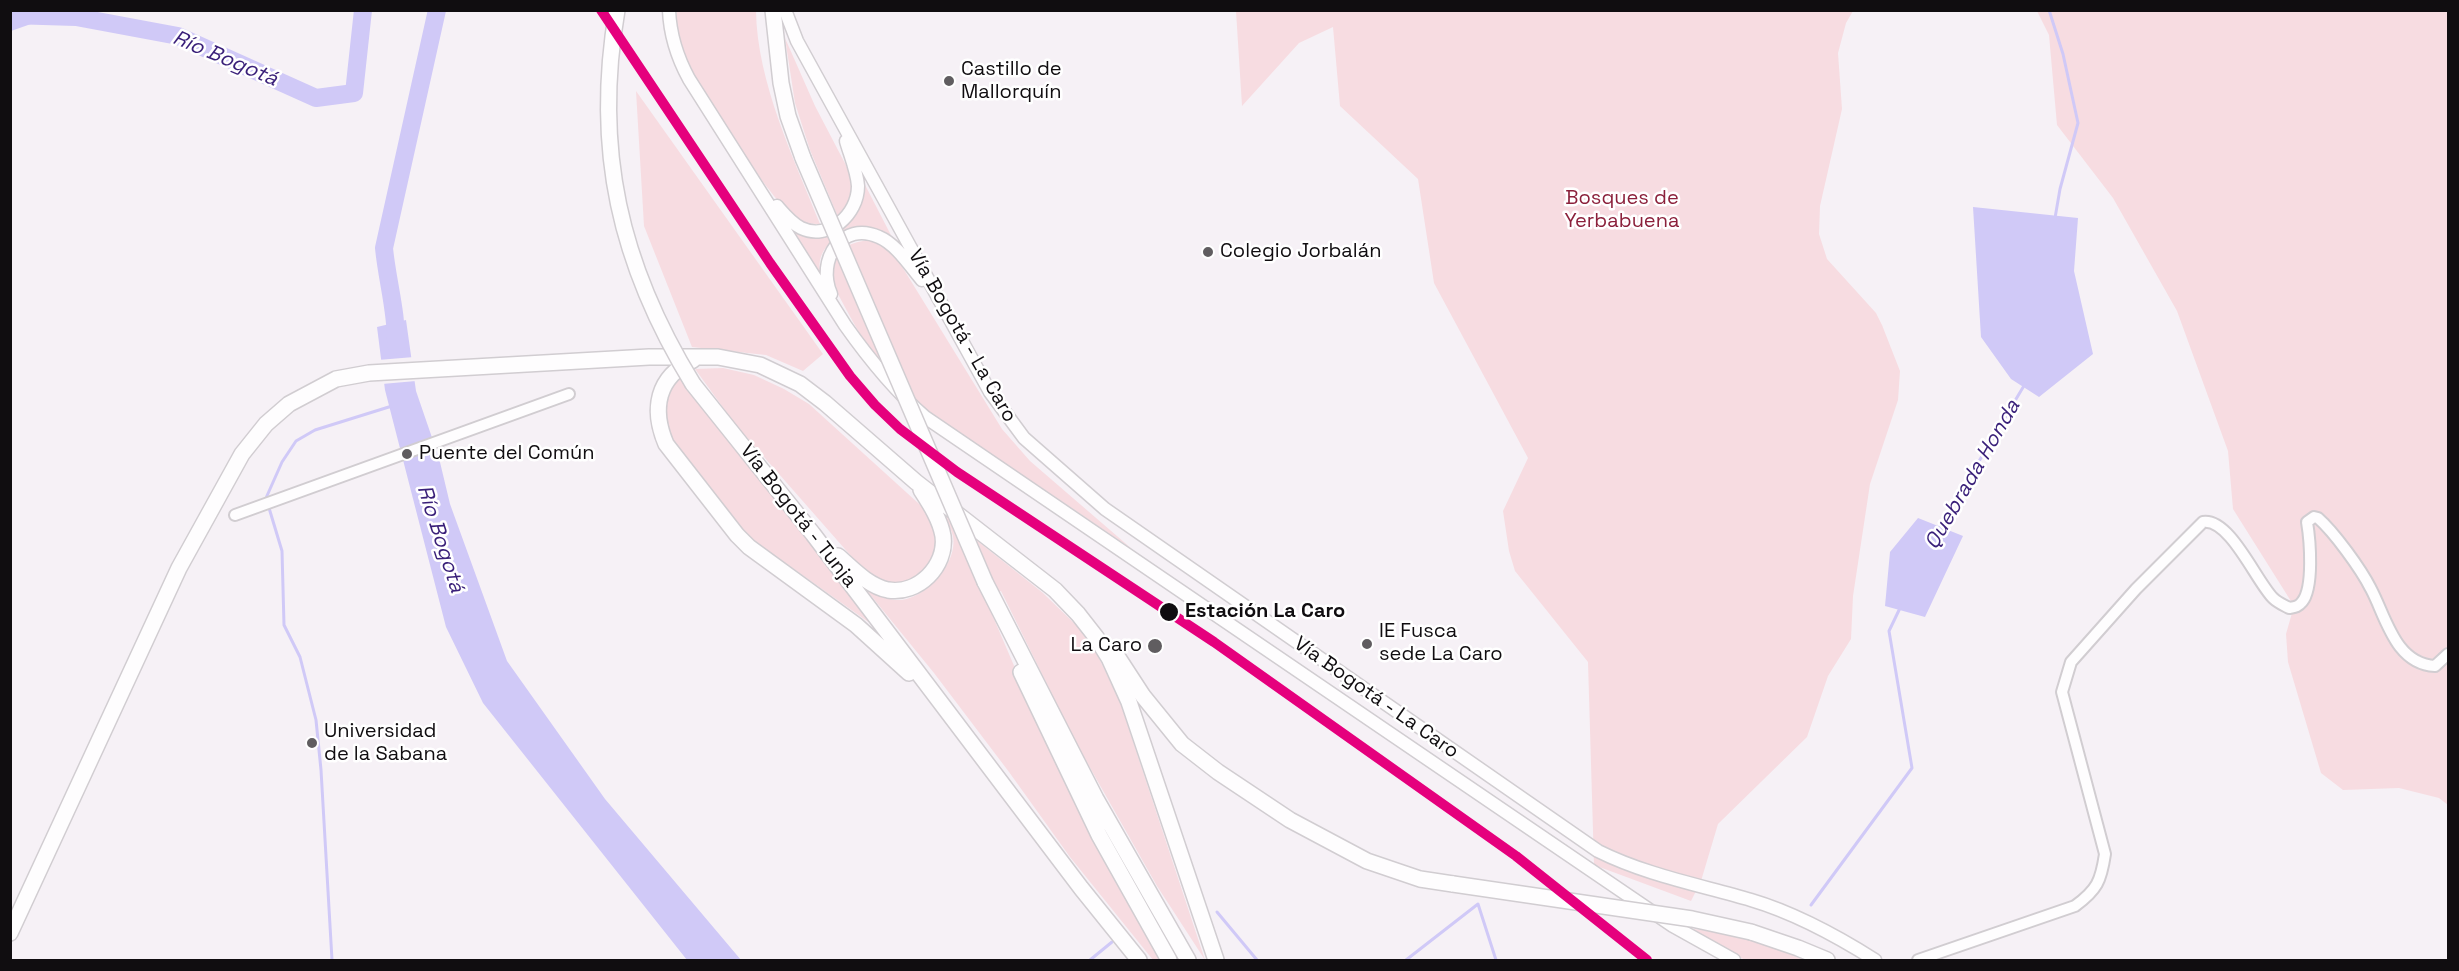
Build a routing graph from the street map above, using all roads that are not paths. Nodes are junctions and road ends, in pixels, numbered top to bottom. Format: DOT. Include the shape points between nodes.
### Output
graph roads {
  1 [pos="617,10"];
  2 [pos="669,10"];
  3 [pos="773,10"];
  4 [pos="785,10"];
  5 [pos="836,112"];
  6 [pos="724,132"];
  7 [pos="935,293"];
  8 [pos="845,325"];
  9 [pos="699,357"];
  10 [pos="569,394"];
  11 [pos="916,482"];
  12 [pos="235,515"];
  13 [pos="813,534"];
  14 [pos="986,582"];
  15 [pos="1078,614"];
  16 [pos="2448,654"];
  17 [pos="972,745"];
  18 [pos="10,933"];
  19 [pos="1139,960"];
  20 [pos="1169,960"];
  21 [pos="1188,960"];
  22 [pos="1216,960"];
  23 [pos="1734,960"];
  24 [pos="1827,960"];
  25 [pos="1875,960"];
  26 [pos="1918,960"];
  1 -- 13 [label="highway, Vía Bogotá - Tunja, bridge" via="608,121 617,200 638,277 658,323 693,384"];
  2 -- 6 [label="main road, Vía Bogotá - La Caro" via="682,67"];
  3 -- 14 [label="highway, bridge" via="781,83 803,159"];
  4 -- 5 [label="main road, Vía Bogotá - La Caro" via="797,41"];
  5 -- 6 [label="main road" via="858,187 845,219 826,230 801,228 789,220"];
  5 -- 7 [label="main road, Vía Bogotá - La Caro"];
  6 -- 8 [label="main road, Vía Bogotá - La Caro"];
  7 -- 8 [label="main road" via="890,244 868,234 854,235 841,240 827,262 829,289"];
  7 -- 25 [label="main road, Vía Bogotá - La Caro" via="990,392 1024,438 1072,483 1138,533 1598,851 1642,869 1790,915"];
  8 -- 23 [label="main road, Vía Bogotá - La Caro" via="882,374 925,417 1673,926"];
  9 -- 11 [label="highway" via="760,365 800,384"];
  9 -- 17 [label="highway" via="673,373 659,398 659,429 666,444 736,535 883,647"];
  9 -- 18 [label="highway" via="369,373 336,379 289,404 262,428 242,454 195,536"];
  10 -- 12 [label="street"];
  11 -- 13 [label="highway" via="940,524 943,538 942,554 935,569 913,587 887,590 875,585"];
  11 -- 15 [label="highway" via="1039,577"];
  13 -- 17 [label="highway, Vía Bogotá - Tunja"];
  14 -- 20 [label="highway" via="1044,723 1104,845"];
  14 -- 21 [label="highway" via="1096,799"];
  15 -- 22 [label="highway" via="1109,658 1129,702"];
  15 -- 24 [label="highway, bridge" via="1120,660 1182,744 1290,820 1366,861 1420,879 1692,919 1751,932"];
  16 -- 26 [label="street" via="2435,666 2427,666 2404,652 2391,636 2370,587 2318,518 2307,522 2310,562 2306,597 2298,606 2289,608 2274,600 2234,541 2218,526 2203,522 2136,588 2070,662 2067,672 2062,692 2105,854 2094,893 2075,906"];
  17 -- 19 [label="highway, Vía Bogotá - Tunja"];
}
